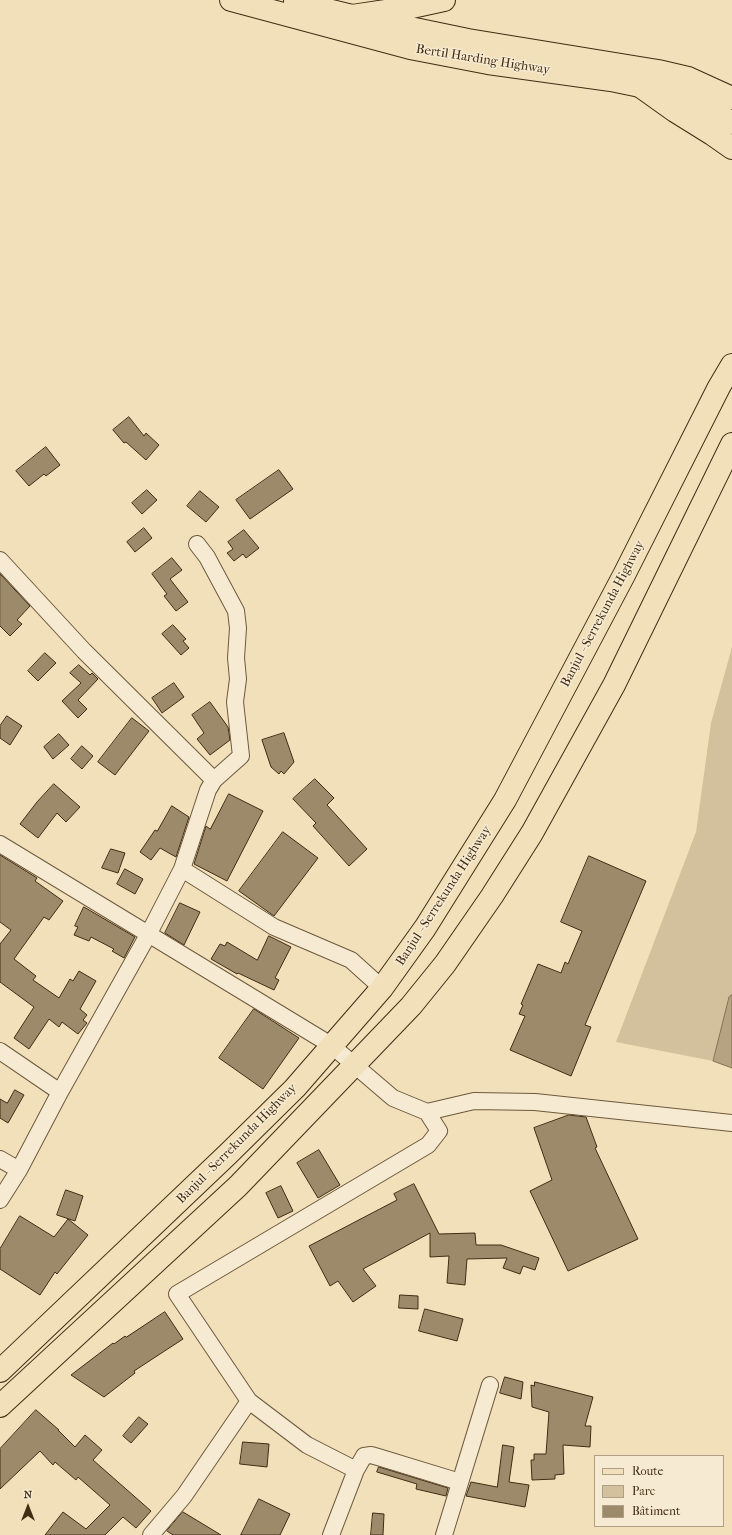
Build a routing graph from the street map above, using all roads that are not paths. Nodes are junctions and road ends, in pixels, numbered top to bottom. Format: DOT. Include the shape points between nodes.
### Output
graph roads {
  1 [pos="231,0"];
  2 [pos="285,0"];
  3 [pos="444,0"];
  4 [pos="352,16"];
  5 [pos="640,86"];
  6 [pos="732,98"];
  7 [pos="732,123"];
  8 [pos="732,148"];
  9 [pos="732,365"];
  10 [pos="732,444"];
  11 [pos="197,544"];
  12 [pos="0,560"];
  13 [pos="214,780"];
  14 [pos="0,844"];
  15 [pos="182,869"];
  16 [pos="148,935"];
  17 [pos="382,988"];
  18 [pos="331,1046"];
  19 [pos="0,1051"];
  20 [pos="354,1065"];
  21 [pos="60,1092"];
  22 [pos="427,1112"];
  23 [pos="732,1123"];
  24 [pos="0,1160"];
  25 [pos="19,1170"];
  26 [pos="0,1200"];
  27 [pos="0,1371"];
  28 [pos="490,1385"];
  29 [pos="249,1401"];
  30 [pos="0,1406"];
  31 [pos="356,1470"];
  32 [pos="460,1482"];
  33 [pos="151,1535"];
  34 [pos="331,1535"];
  35 [pos="444,1535"];
  1 -- 5 [label="main road, Bertil Harding Highway" via="410,48 488,63"];
  2 -- 4 [label="main road, Bertil Harding Highway"];
  3 -- 4 [label="main road"];
  4 -- 6 [label="main road, Bertil Harding Highway" via="468,40 658,71 688,78"];
  5 -- 7 [label="main road, Bertil Harding Highway" via="678,97 715,112"];
  5 -- 8 [label="main road"];
  9 -- 17 [label="main road, Banjul - Serrekunda Highway" via="505,800 425,928"];
  10 -- 20 [label="main road" via="614,686 532,833 445,964 411,1006"];
  11 -- 13 [label="street" via="207,557 236,611 238,628 238,679 235,702 241,756"];
  12 -- 13 [label="street" via="84,651"];
  13 -- 15 [label="street" via="208,790"];
  14 -- 16 [label="street"];
  15 -- 16 [label="street"];
  15 -- 17 [label="street" via="274,927 352,960"];
  16 -- 18 [label="street"];
  16 -- 21 [label="street"];
  17 -- 18 [label="main road, Banjul - Serrekunda Highway"];
  18 -- 20 [label="street"];
  18 -- 27 [label="main road, Banjul - Serrekunda Highway" via="294,1088 228,1154"];
  19 -- 21 [label="street"];
  20 -- 22 [label="street" via="393,1098"];
  20 -- 30 [label="main road" via="238,1186"];
  21 -- 25 [label="street"];
  22 -- 23 [label="street" via="474,1101 535,1102"];
  22 -- 29 [label="street" via="439,1131 428,1145 177,1294"];
  24 -- 25 [label="street"];
  25 -- 26 [label="street"];
  28 -- 32 [label="street"];
  29 -- 31 [label="street" via="307,1444"];
  29 -- 33 [label="street" via="184,1496"];
  31 -- 32 [label="street" via="364,1456 371,1455"];
  31 -- 34 [label="street"];
  32 -- 35 [label="street"];
}
